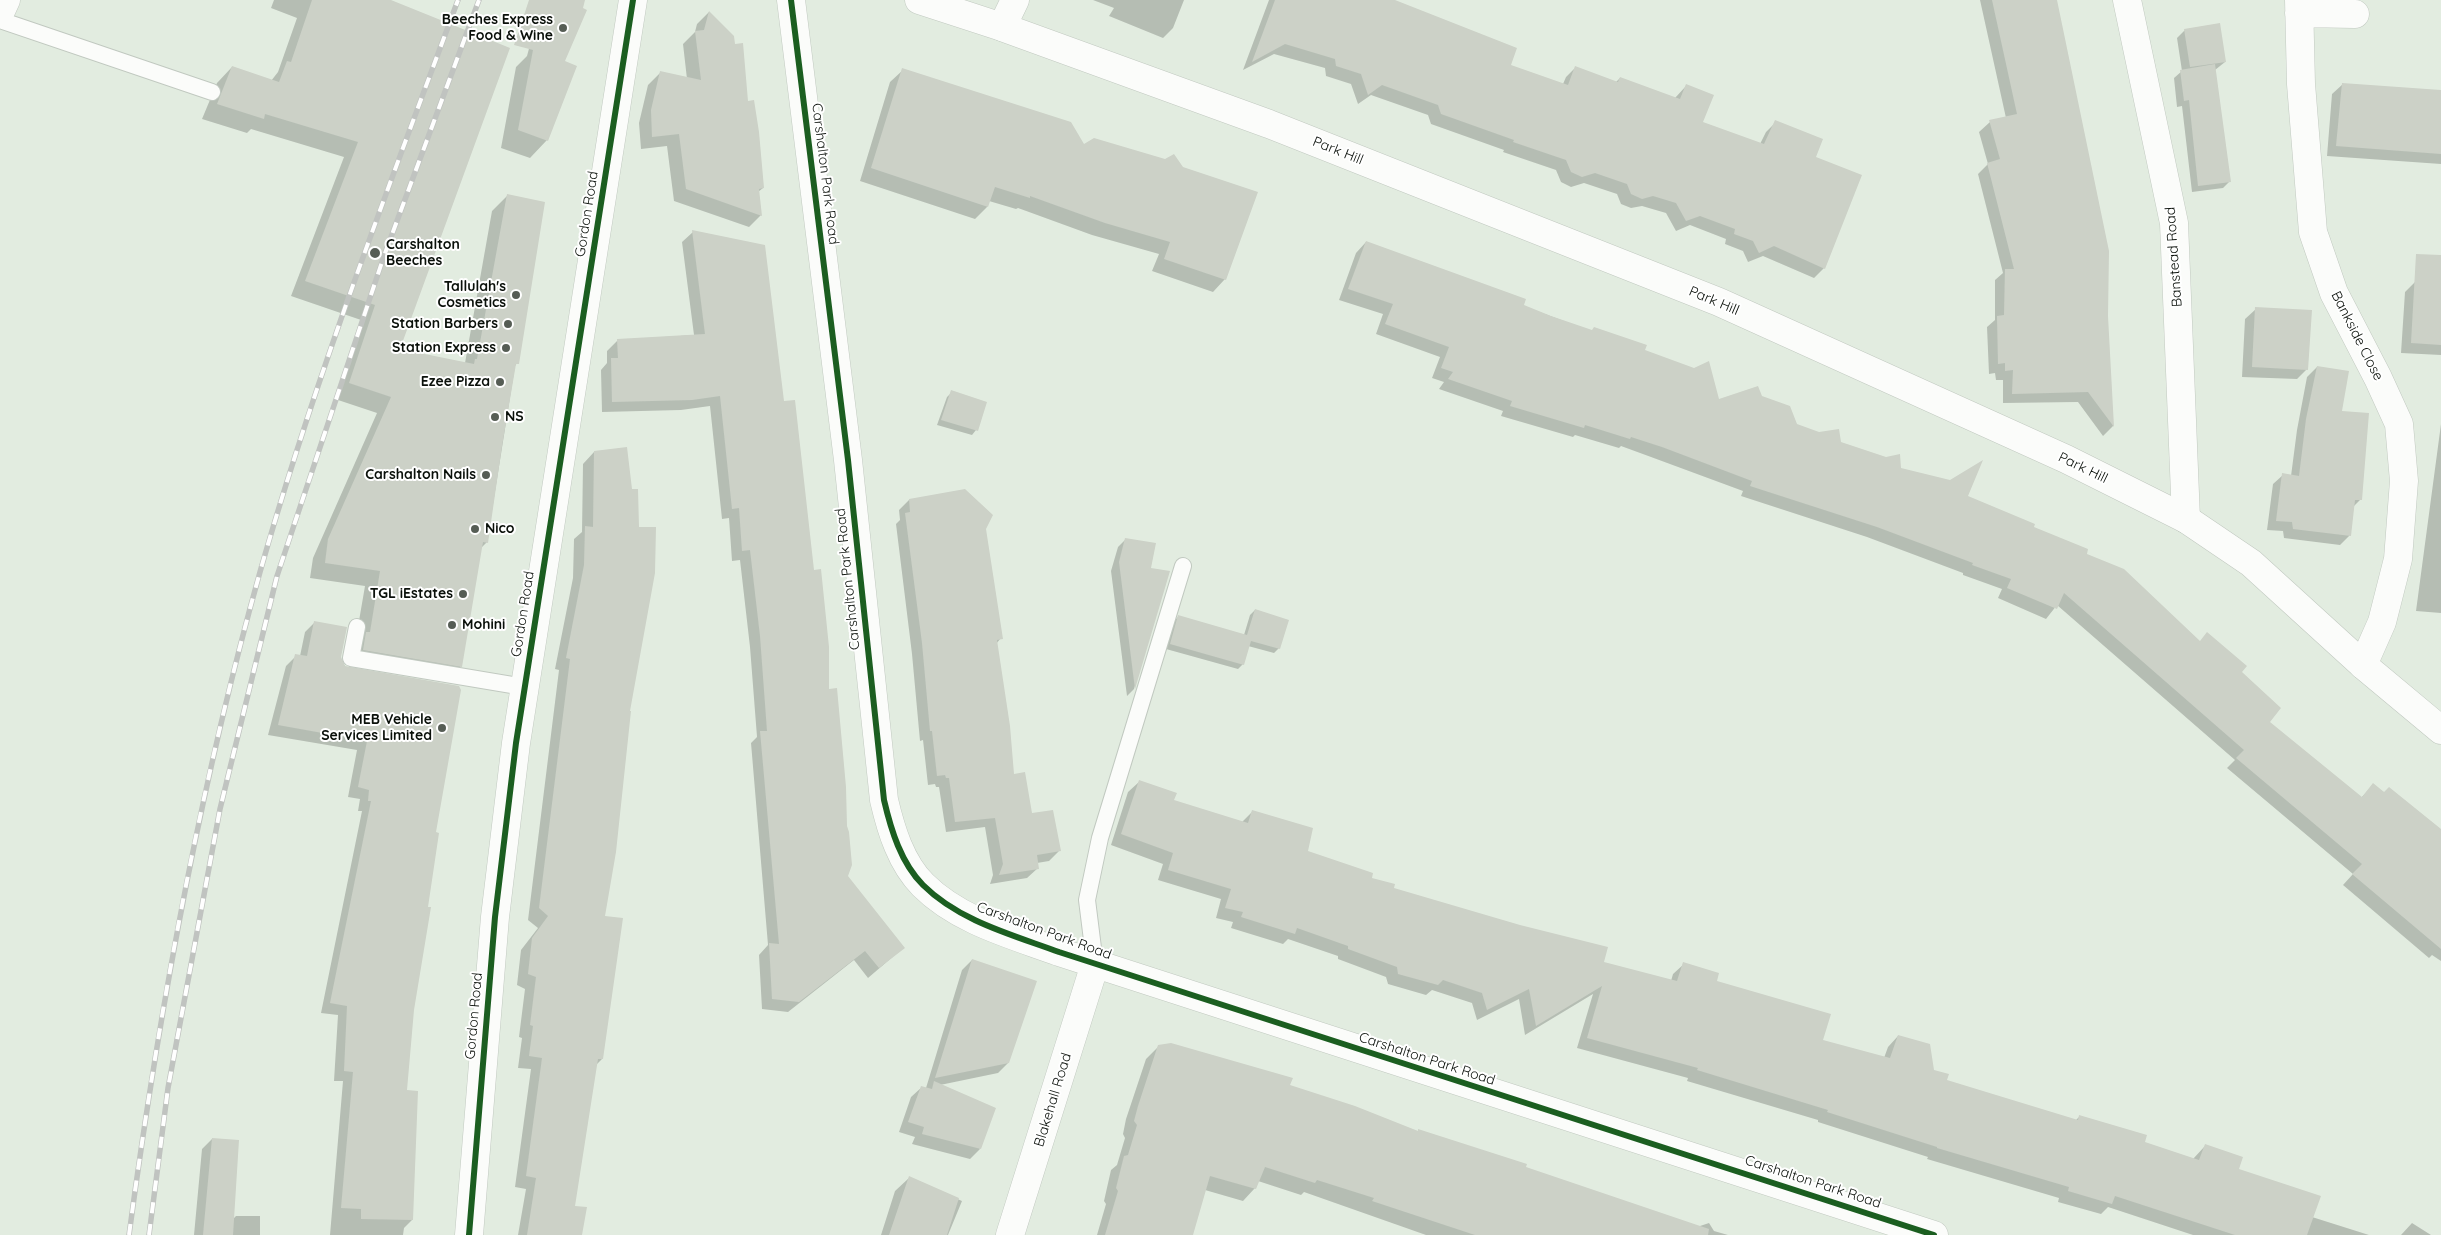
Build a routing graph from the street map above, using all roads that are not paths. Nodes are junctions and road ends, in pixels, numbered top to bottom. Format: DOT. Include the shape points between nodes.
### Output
graph roads {
  1 [pos="6,0"];
  2 [pos="633,0"];
  3 [pos="791,0"];
  4 [pos="919,0"];
  5 [pos="1014,0"];
  6 [pos="2127,0"];
  7 [pos="2299,7"];
  8 [pos="0,13"];
  9 [pos="2355,14"];
  10 [pos="0,20"];
  11 [pos="1002,27"];
  12 [pos="212,92"];
  13 [pos="2186,519"];
  14 [pos="1183,566"];
  15 [pos="357,627"];
  16 [pos="2363,666"];
  17 [pos="524,687"];
  18 [pos="2441,730"];
  19 [pos="1095,964"];
  20 [pos="469,1235"];
  21 [pos="1010,1235"];
  22 [pos="1934,1235"];
  1 -- 8 [label="street"];
  2 -- 17 [label="street, Gordon Road"];
  3 -- 19 [label="street, Carshalton Park Road" via="848,460 884,800 891,831 922,885 941,900 1003,932"];
  4 -- 11 [label="street, Park Hill"];
  5 -- 11 [label="street"];
  6 -- 13 [label="street, Banstead Road" via="2174,223"];
  7 -- 9 [label="street"];
  7 -- 16 [label="street, Bankside Close" via="2301,84 2313,232 2334,293 2399,424 2404,481 2398,559 2382,622"];
  10 -- 12 [label="lane"];
  11 -- 13 [label="street, Park Hill" via="1268,124 1718,302 2057,454"];
  13 -- 16 [label="street, Park Hill" via="2251,563"];
  14 -- 19 [label="lane" via="1100,838 1087,900"];
  15 -- 17 [label="lane" via="351,658"];
  16 -- 18 [label="street, Park Hill"];
  17 -- 20 [label="street, Gordon Road" via="495,917"];
  19 -- 21 [label="street, Blakehall Road"];
  19 -- 22 [label="street, Carshalton Park Road"];
}
